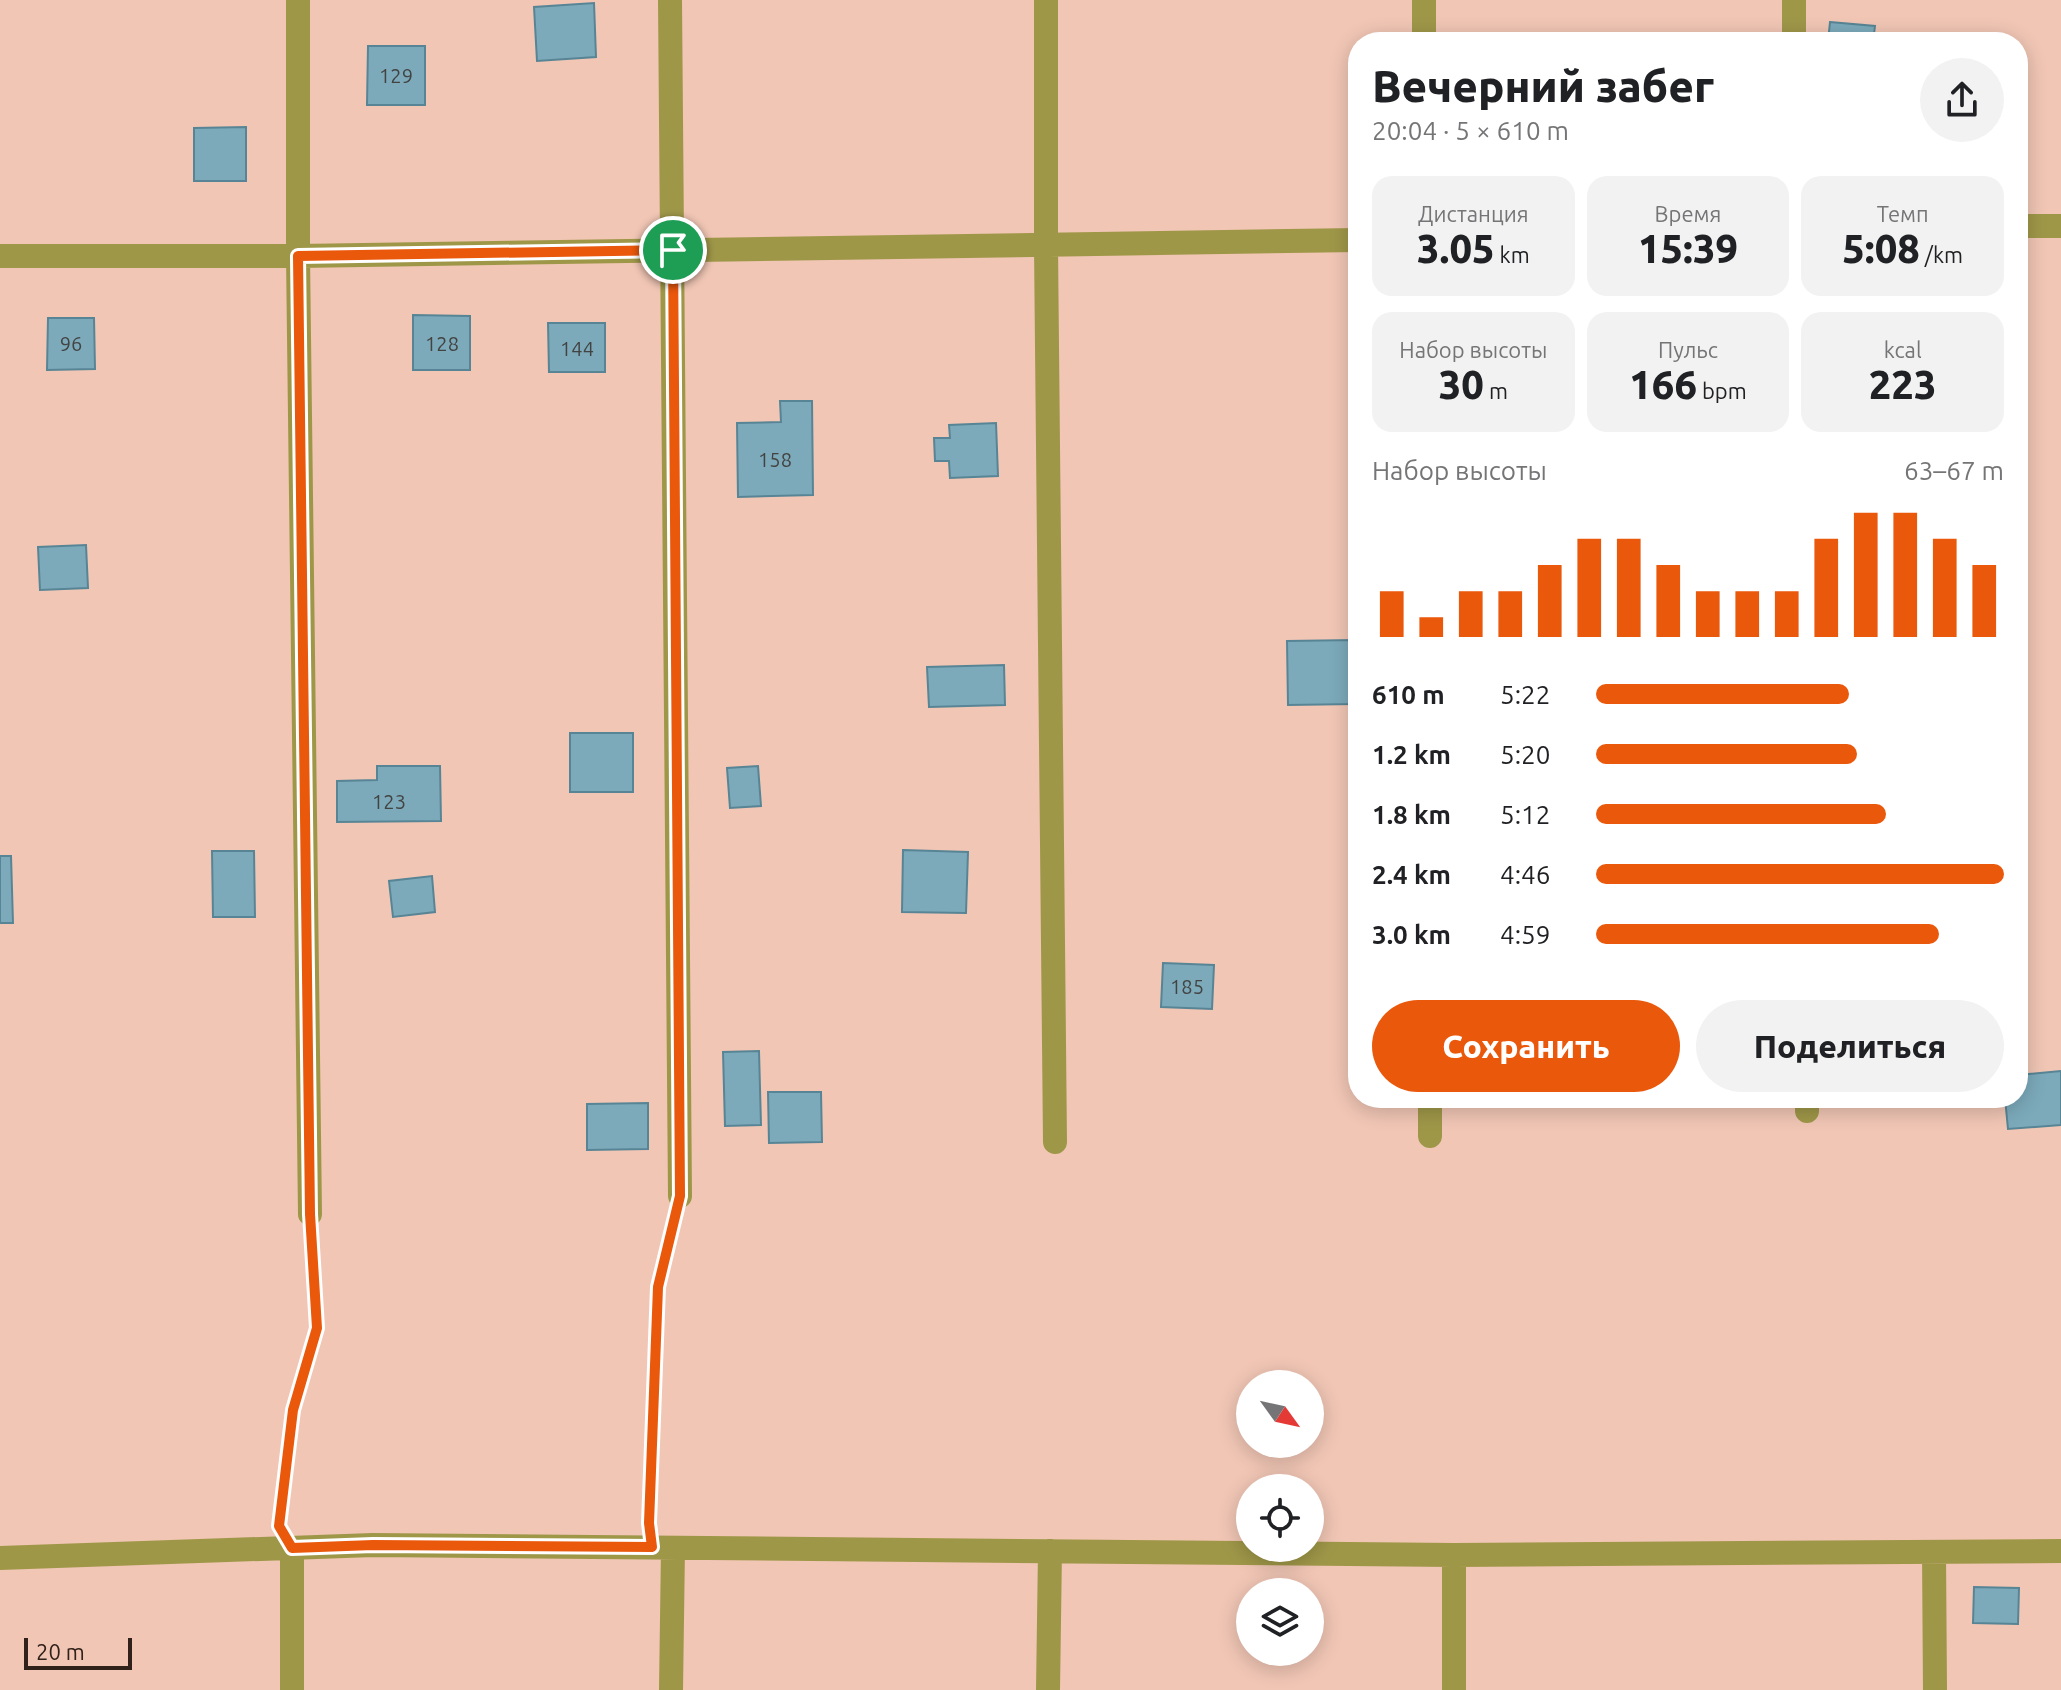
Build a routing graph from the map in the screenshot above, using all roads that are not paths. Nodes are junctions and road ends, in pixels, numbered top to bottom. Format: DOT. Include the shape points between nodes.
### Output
graph roads {
  1 [pos="298,0"];
  2 [pos="670,0"];
  3 [pos="1046,0"];
  4 [pos="1424,0"];
  5 [pos="1794,0"];
  6 [pos="1424,32"];
  7 [pos="1794,32"];
  8 [pos="2028,226"];
  9 [pos="2061,226"];
  10 [pos="1348,240"];
  11 [pos="1046,246"];
  12 [pos="673,250"];
  13 [pos="0,256"];
  14 [pos="298,256"];
  15 [pos="1430,1108"];
  16 [pos="1430,1136"];
  17 [pos="1055,1142"];
  18 [pos="680,1196"];
  19 [pos="310,1214"];
  20 [pos="292,1548"];
  21 [pos="662,1548"];
  22 [pos="1050,1551"];
  23 [pos="2061,1551"];
  24 [pos="1934,1552"];
  25 [pos="1454,1555"];
  26 [pos="0,1558"];
  27 [pos="292,1690"];
  28 [pos="671,1690"];
  29 [pos="1048,1690"];
  30 [pos="1454,1690"];
  31 [pos="1935,1690"];
  1 -- 14 [label="street"];
  2 -- 12 [label="street"];
  3 -- 11 [label="street"];
  4 -- 6 [label="street"];
  5 -- 7 [label="street"];
  8 -- 9 [label="street"];
  10 -- 11 [label="street"];
  11 -- 12 [label="street"];
  11 -- 17 [label="street"];
  12 -- 14 [label="street"];
  12 -- 18 [label="street"];
  13 -- 14 [label="street"];
  14 -- 19 [label="street"];
  15 -- 16 [label="street"];
  20 -- 21 [label="street"];
  20 -- 26 [label="street"];
  20 -- 27 [label="street"];
  21 -- 22 [label="street"];
  21 -- 28 [label="street"];
  22 -- 25 [label="street"];
  22 -- 29 [label="street"];
  23 -- 24 [label="street"];
  24 -- 25 [label="street"];
  24 -- 31 [label="street"];
  25 -- 30 [label="street"];
}
